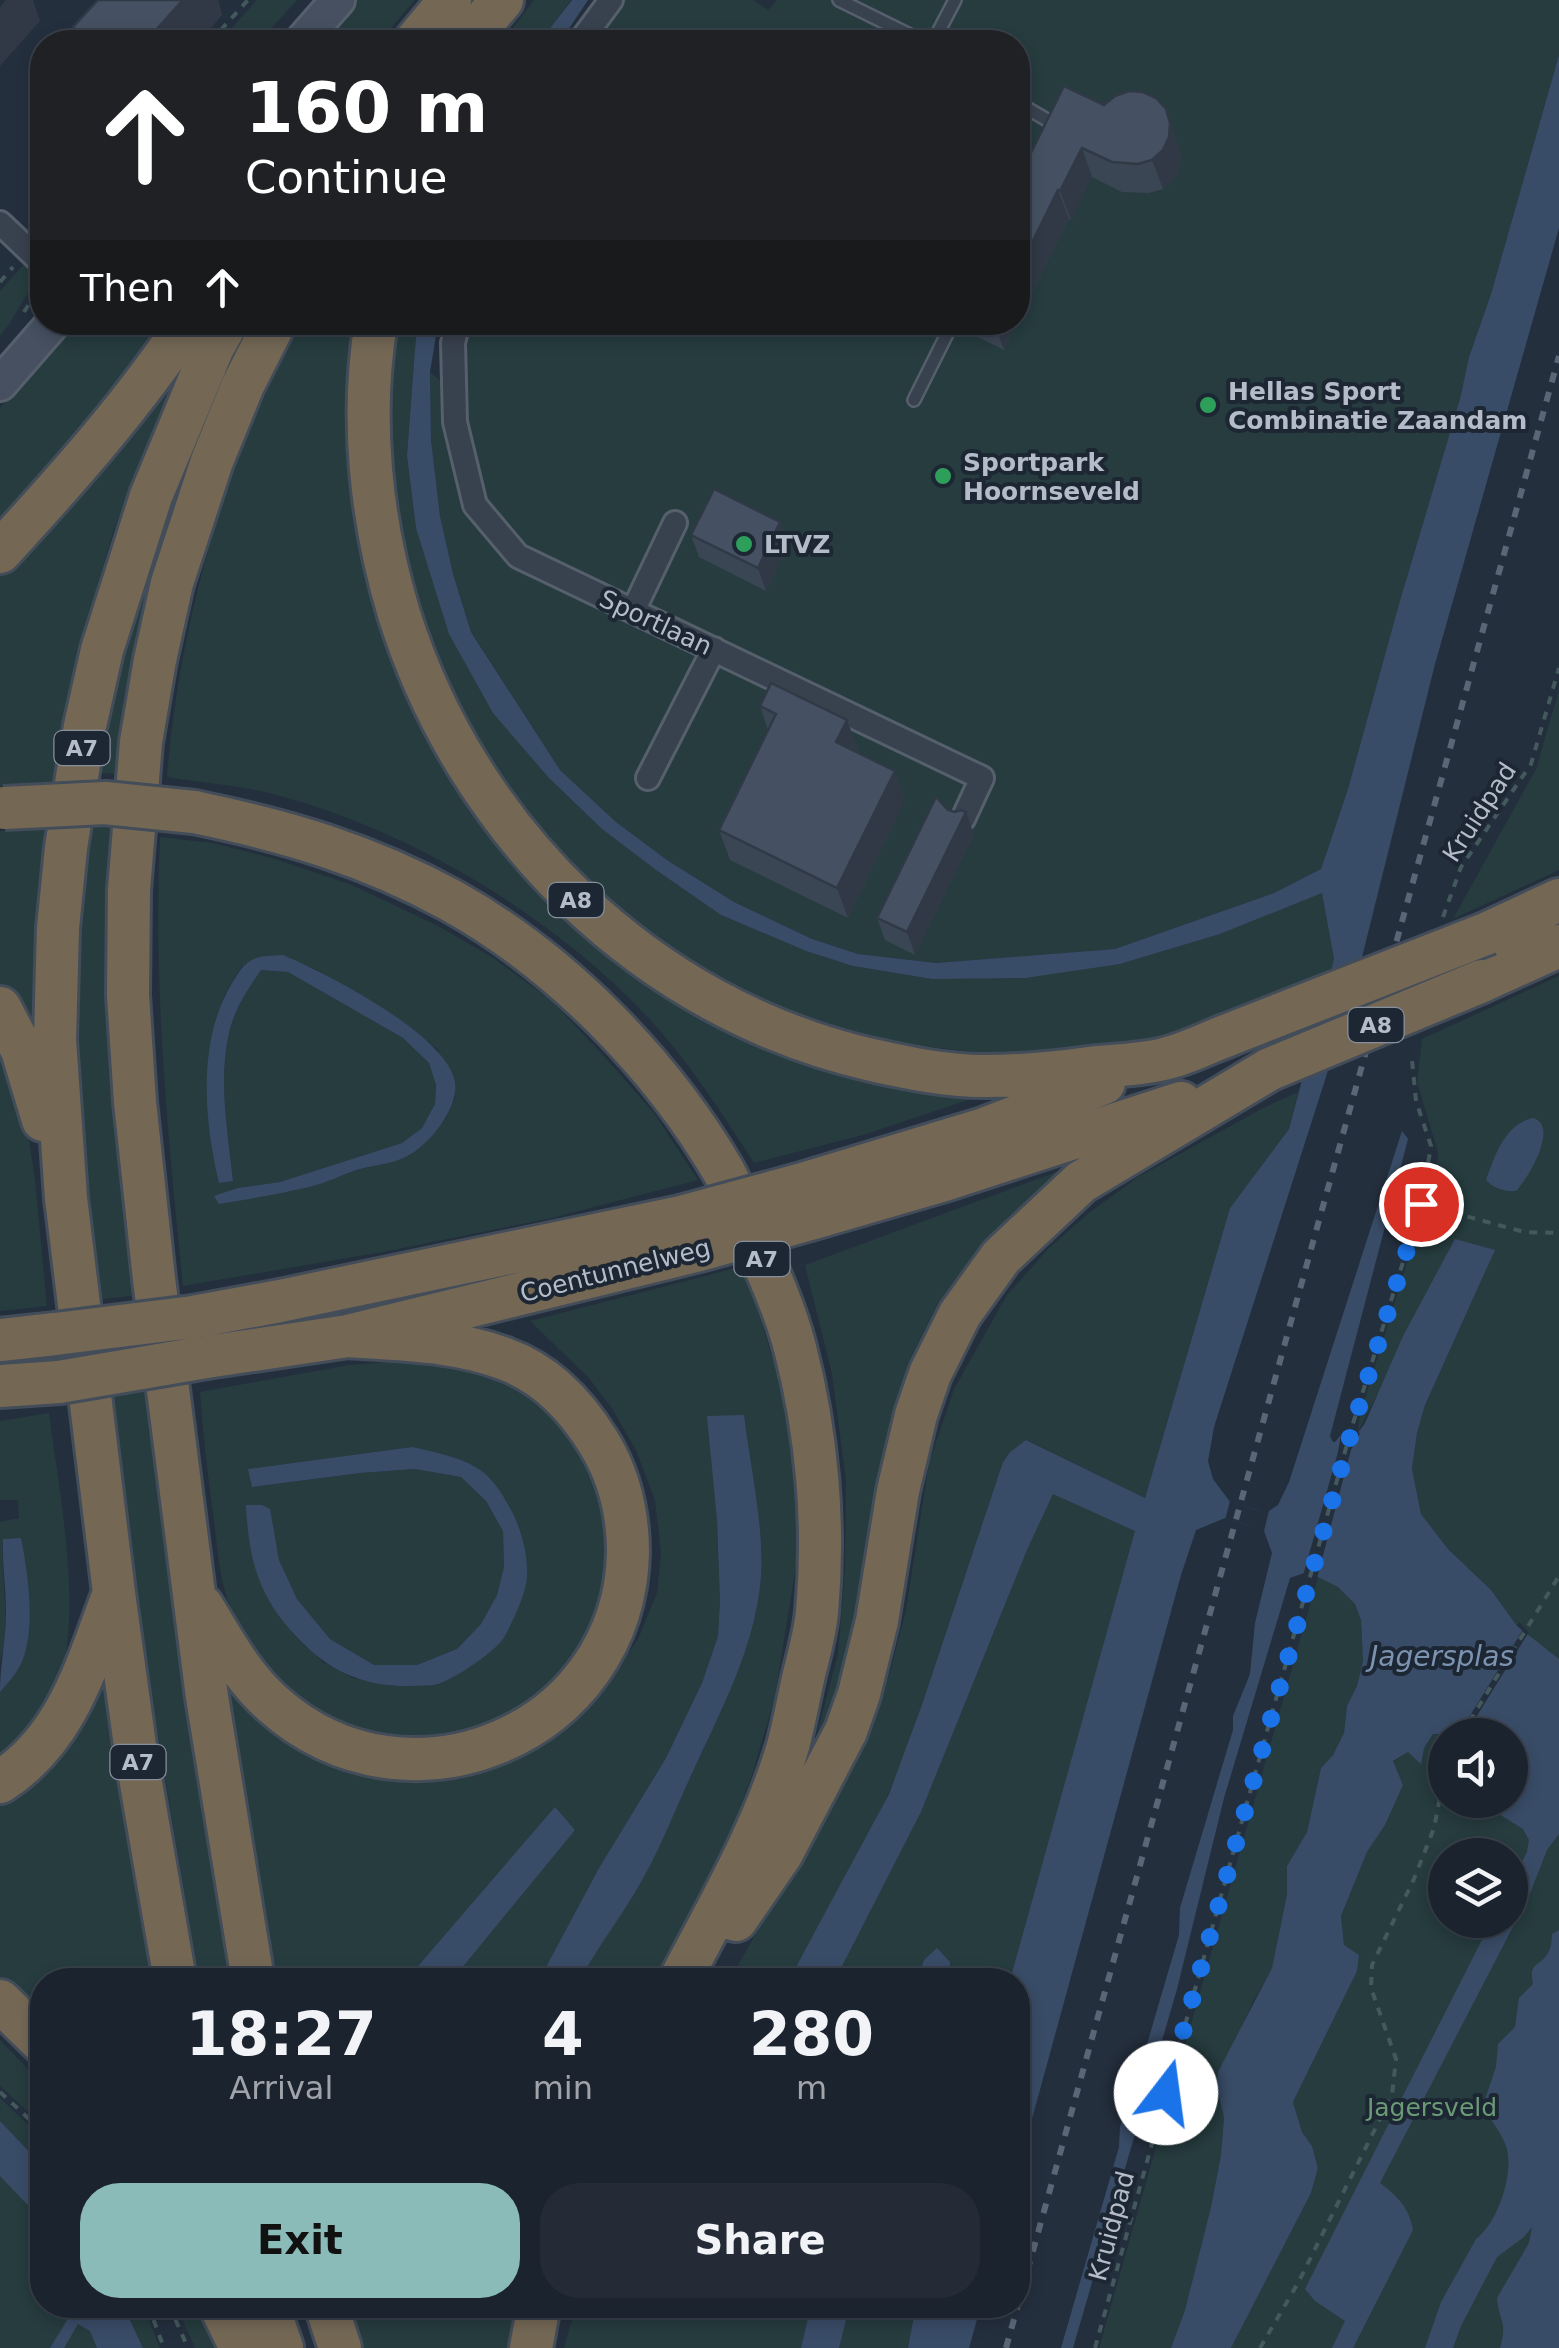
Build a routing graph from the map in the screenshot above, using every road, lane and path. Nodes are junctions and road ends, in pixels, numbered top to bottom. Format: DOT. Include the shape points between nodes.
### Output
graph roads {
  1 [pos="248,0"];
  2 [pos="338,0"];
  3 [pos="611,0"];
  4 [pos="839,0"];
  5 [pos="955,0"];
  6 [pos="477,20"];
  7 [pos="221,30"];
  8 [pos="312,30"];
  9 [pos="449,30"];
  10 [pos="589,30"];
  11 [pos="900,30"];
  12 [pos="939,30"];
  13 [pos="1030,110"];
  14 [pos="1046,138"];
  15 [pos="0,223"];
  16 [pos="30,252"];
  17 [pos="43,335"];
  18 [pos="179,335"];
  19 [pos="220,335"];
  20 [pos="268,335"];
  21 [pos="374,335"];
  22 [pos="455,335"];
  23 [pos="946,335"];
  24 [pos="0,384"];
  25 [pos="914,400"];
  26 [pos="675,523"];
  27 [pos="0,552"];
  28 [pos="633,611"];
  29 [pos="714,649"];
  30 [pos="1559,668"];
  31 [pos="648,778"];
  32 [pos="2,808"];
  33 [pos="963,818"];
  34 [pos="1559,900"];
  35 [pos="1443,917"];
  36 [pos="1559,946"];
  37 [pos="0,1008"];
  38 [pos="1165,1059"];
  39 [pos="1412,1060"];
  40 [pos="1209,1100"];
  41 [pos="66,1198"];
  42 [pos="804,1202"];
  43 [pos="1421,1204"];
  44 [pos="690,1233"];
  45 [pos="1559,1233"];
  46 [pos="348,1336"];
  47 [pos="0,1340"];
  48 [pos="0,1386"];
  49 [pos="1559,1576"];
  50 [pos="114,1593"];
  51 [pos="194,1593"];
  52 [pos="1472,1718"];
  53 [pos="0,1782"];
  54 [pos="1436,1818"];
  55 [pos="173,1968"];
  56 [pos="250,1968"];
  57 [pos="686,1968"];
  58 [pos="700,1968"];
  59 [pos="0,2000"];
  60 [pos="30,2030"];
  61 [pos="0,2092"];
  62 [pos="30,2120"];
  63 [pos="153,2318"];
  64 [pos="175,2318"];
  65 [pos="226,2318"];
  66 [pos="272,2318"];
  67 [pos="330,2318"];
  68 [pos="537,2318"];
  69 [pos="164,2348"];
  70 [pos="188,2348"];
  71 [pos="241,2348"];
  72 [pos="282,2348"];
  73 [pos="340,2348"];
  74 [pos="531,2348"];
  75 [pos="1095,2348"];
  76 [pos="1260,2348"];
  1 -- 7 [label="path"];
  2 -- 8 [label="main road"];
  3 -- 10 [label="street"];
  4 -- 11 [label="lane"];
  5 -- 12 [label="lane"];
  6 -- 9 [label="highway"];
  13 -- 14 [label="lane" via="1054,124"];
  15 -- 16 [label="street"];
  17 -- 24 [label="main road"];
  18 -- 27 [label="highway" via="78,466"];
  19 -- 41 [label="highway, A7" via="151,496 85,726 58,928 55,1040"];
  20 -- 51 [label="highway, A7" via="212,461 172,583 141,742 131,853 128,995 135,1102"];
  21 -- 38 [label="highway, A8" via="369,417 374,502 409,645 428,694 484,792 559,884 618,937 707,996 781,1033 848,1054 982,1076"];
  22 -- 28 [label="street, Sportlaan" via="455,422 474,505 518,556"];
  23 -- 25 [label="lane"];
  26 -- 28 [label="street"];
  28 -- 29 [label="street, Sportlaan"];
  29 -- 31 [label="street"];
  29 -- 33 [label="street, Sportlaan" via="982,778"];
  30 -- 35 [label="path, Kruidpad" via="1531,764 1460,867"];
  32 -- 57 [label="highway, A7, bridge" via="105,803 263,826 344,851 454,902 536,959 614,1028 672,1094 724,1173 795,1346 815,1453 817,1614 767,1806"];
  34 -- 38 [label="highway, A8, bridge"];
  36 -- 40 [label="highway, A8, bridge"];
  37 -- 41 [label="highway" via="28,1068"];
  38 -- 42 [label="highway, Coentunnelweg / A8"];
  39 -- 43 [label="path" via="1431,1146"];
  40 -- 42 [label="highway, Coentunnelweg / A8" via="944,1180"];
  40 -- 58 [label="highway" via="1081,1182 1001,1257 960,1314 916,1415 877,1621 846,1731 782,1852"];
  41 -- 50 [label="highway, A7"];
  42 -- 44 [label="highway, Coentunnelweg / A8, bridge"];
  43 -- 45 [label="path" via="1524,1232"];
  43 -- 75 [label="path, Kruidpad"];
  44 -- 46 [label="highway, Coentunnelweg / A8"];
  44 -- 47 [label="highway, Coentunnelweg / A8, bridge" via="193,1317"];
  46 -- 48 [label="highway, Coentunnelweg / A8, bridge"];
  46 -- 51 [label="highway, A8" via="450,1345 507,1359 554,1388 584,1420 613,1470 628,1540 624,1593 597,1658 550,1711 498,1742 438,1760 370,1756 328,1741 273,1704 245,1674"];
  49 -- 52 [label="path"];
  50 -- 53 [label="highway, A7" via="54,1731"];
  50 -- 55 [label="highway, A7"];
  51 -- 56 [label="highway, A7"];
  54 -- 76 [label="path" via="1372,1965 1370,1988 1396,2060 1392,2095"];
  59 -- 60 [label="highway"];
  61 -- 62 [label="path"];
  63 -- 69 [label="path"];
  64 -- 70 [label="path"];
  65 -- 71 [label="highway"];
  66 -- 72 [label="highway"];
  67 -- 73 [label="highway"];
  68 -- 74 [label="highway"];
}
